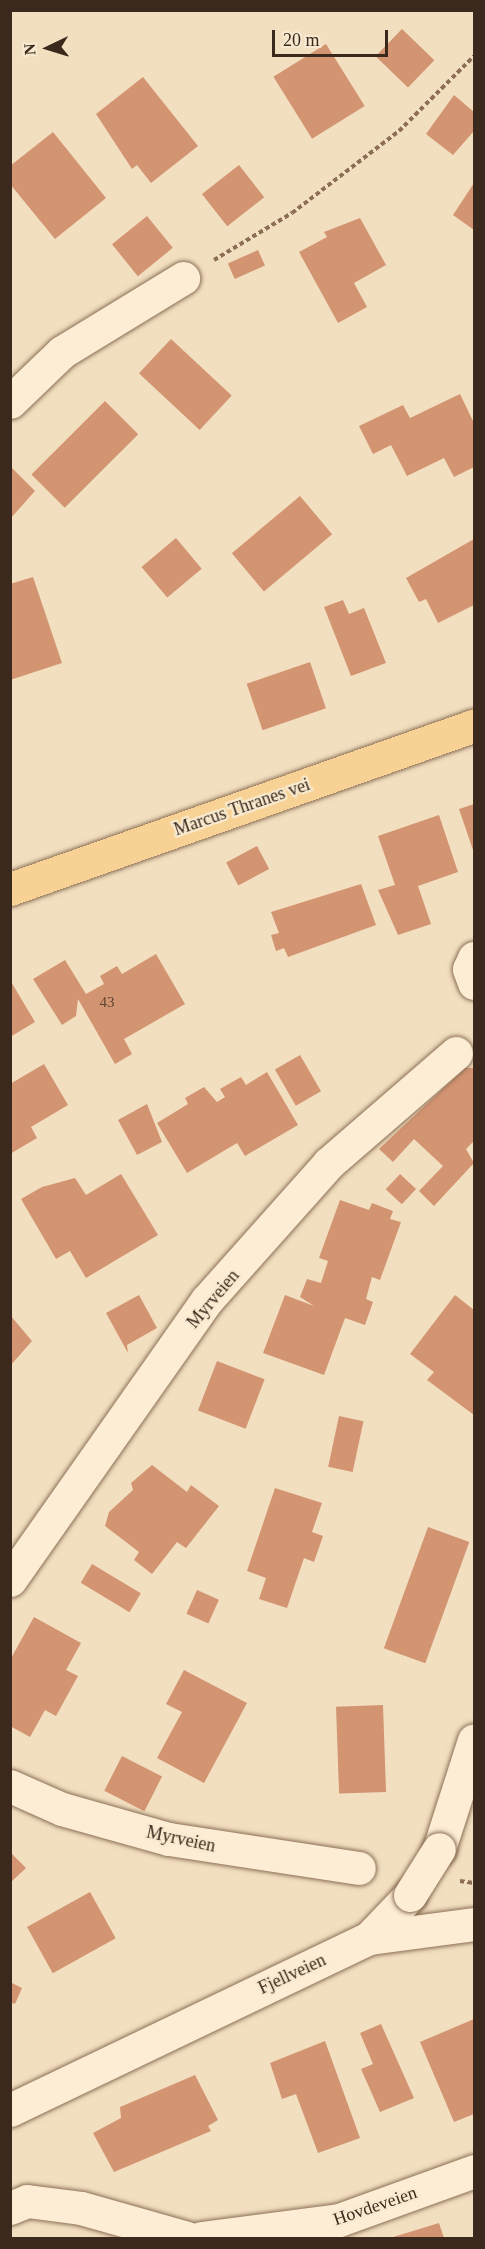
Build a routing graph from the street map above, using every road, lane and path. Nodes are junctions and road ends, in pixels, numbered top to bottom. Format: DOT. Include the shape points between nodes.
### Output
graph roads {
  1 [pos="474,56"];
  2 [pos="183,278"];
  3 [pos="10,402"];
  4 [pos="474,726"];
  5 [pos="10,889"];
  6 [pos="474,958"];
  7 [pos="474,983"];
  8 [pos="456,1053"];
  9 [pos="10,1580"];
  10 [pos="474,1740"];
  11 [pos="10,1786"];
  12 [pos="359,1868"];
  13 [pos="474,1924"];
  14 [pos="369,1938"];
  15 [pos="10,2110"];
  16 [pos="474,2171"];
  17 [pos="10,2208"];
  18 [pos="188,2238"];
  19 [pos="201,2238"];
  1 -- 2 [label="path" via="399,131 292,213"];
  2 -- 3 [label="street" via="108,319 62,352"];
  4 -- 5 [label="main road, Marcus Thranes vei"];
  6 -- 7 [label="street" via="469,969"];
  8 -- 9 [label="street, Myrveien" via="329,1163 207,1300"];
  10 -- 14 [label="street, Fjellveien, bridge" via="439,1849 410,1895"];
  11 -- 12 [label="street, Myrveien" via="62,1809 169,1839"];
  13 -- 14 [label="street"];
  14 -- 15 [label="street, Fjellveien"];
  16 -- 19 [label="street, Hovdeveien" via="339,2220"];
  17 -- 18 [label="street" via="27,2200 87,2210 149,2232"];
}
